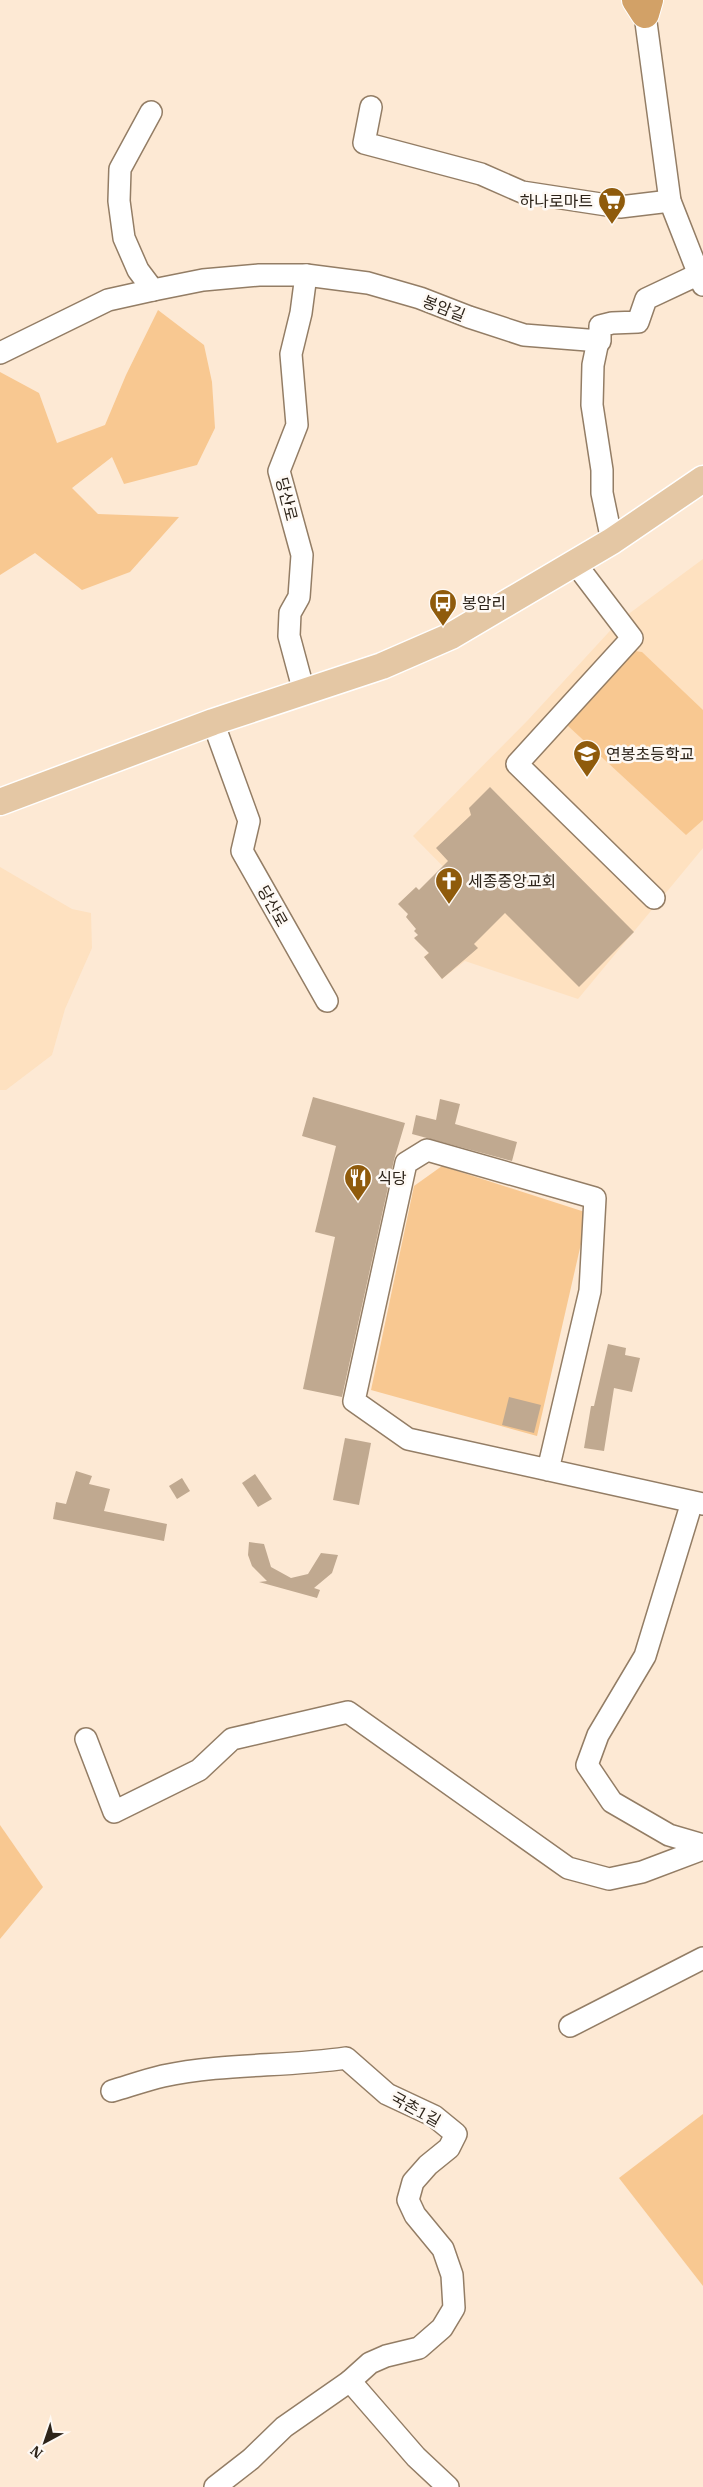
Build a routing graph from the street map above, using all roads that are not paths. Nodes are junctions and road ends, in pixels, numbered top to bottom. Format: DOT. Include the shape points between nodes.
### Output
graph roads {
  1 [pos="643,3"];
  2 [pos="371,107"];
  3 [pos="152,112"];
  4 [pos="670,201"];
  5 [pos="306,275"];
  6 [pos="701,280"];
  7 [pos="153,290"];
  8 [pos="598,341"];
  9 [pos="0,353"];
  10 [pos="703,480"];
  11 [pos="612,541"];
  12 [pos="575,564"];
  13 [pos="304,692"];
  14 [pos="213,722"];
  15 [pos="0,802"];
  16 [pos="654,898"];
  17 [pos="327,1001"];
  18 [pos="548,1470"];
  19 [pos="698,1503"];
  20 [pos="86,1739"];
  21 [pos="703,1845"];
  22 [pos="703,1849"];
  23 [pos="703,1958"];
  24 [pos="570,2026"];
  25 [pos="112,2091"];
  26 [pos="350,2382"];
  27 [pos="215,2487"];
  28 [pos="448,2487"];
  1 -- 4 [label="street"];
  2 -- 4 [label="street" via="364,143 481,174 522,192 620,207"];
  3 -- 7 [label="street" via="120,169 118,201 124,238 138,270"];
  4 -- 6 [label="street"];
  5 -- 7 [label="street, 봉암길" via="259,274"];
  5 -- 8 [label="street, 봉암길" via="368,283 524,335"];
  5 -- 13 [label="street, 당산로" via="291,354 297,426 279,471 302,556 299,597 290,613 289,636"];
  6 -- 8 [label="street" via="646,299 638,322 600,326"];
  7 -- 9 [label="street, 봉암길" via="108,300"];
  8 -- 11 [label="street" via="593,365 592,405 602,470 602,493"];
  10 -- 11 [label="main road"];
  11 -- 12 [label="main road"];
  12 -- 13 [label="main road" via="451,636 382,666"];
  12 -- 16 [label="street" via="632,638 517,764"];
  13 -- 14 [label="main road"];
  14 -- 15 [label="main road"];
  14 -- 17 [label="street, 당산로" via="249,821 242,851"];
  18 -- 18 [label="street" via="408,1439 354,1401 406,1163 427,1150 595,1198 590,1291"];
  18 -- 19 [label="street"];
  19 -- 21 [label="street" via="645,1656 598,1735 587,1765 612,1802 669,1834"];
  20 -- 22 [label="street" via="114,1812 199,1770 232,1739 348,1712 568,1868 609,1879 642,1872"];
  23 -- 24 [label="street"];
  25 -- 26 [label="street, 국촌1길" via="163,2076 346,2058 387,2094 434,2116 456,2134 449,2148 413,2182 408,2200 415,2215 443,2249 452,2276 454,2308 442,2328 419,2348 370,2363"];
  26 -- 27 [label="street, 국촌1길" via="284,2426 252,2459"];
  26 -- 28 [label="street" via="416,2457"];
}
